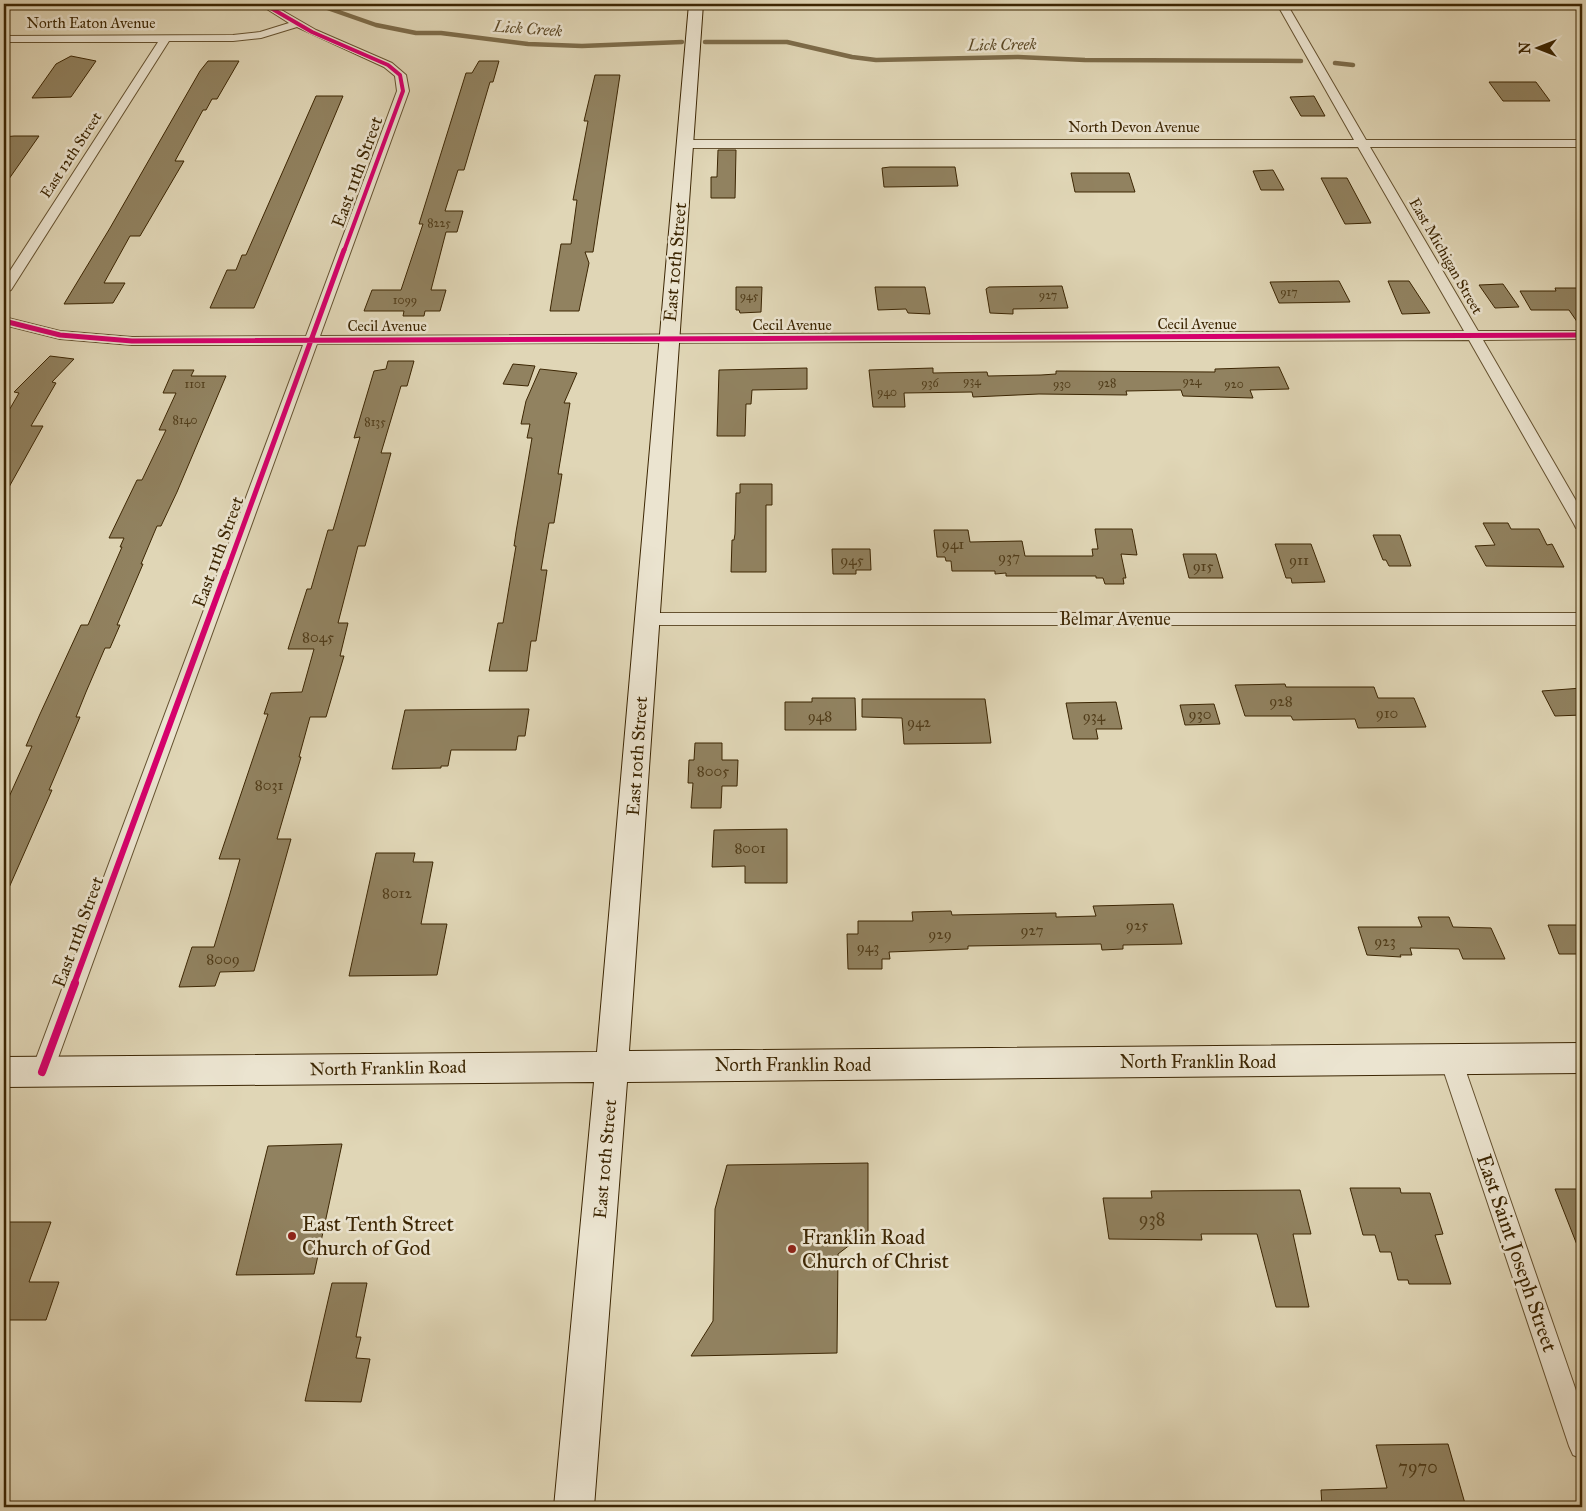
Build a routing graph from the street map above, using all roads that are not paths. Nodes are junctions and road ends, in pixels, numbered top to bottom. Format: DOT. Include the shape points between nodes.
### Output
graph roads {
  1 [pos="264,4"];
  2 [pos="696,4"];
  3 [pos="1282,4"];
  4 [pos="297,24"];
  5 [pos="166,38"];
  6 [pos="4,39"];
  7 [pos="1362,143"];
  8 [pos="1582,143"];
  9 [pos="685,144"];
  10 [pos="4,290"];
  11 [pos="4,321"];
  12 [pos="1582,335"];
  13 [pos="1473,336"];
  14 [pos="669,337"];
  15 [pos="313,339"];
  16 [pos="1582,524"];
  17 [pos="1582,618"];
  18 [pos="647,619"];
  19 [pos="1582,1058"];
  20 [pos="1451,1060"];
  21 [pos="612,1066"];
  22 [pos="4,1072"];
  23 [pos="42,1072"];
  24 [pos="1582,1446"];
  25 [pos="574,1507"];
  1 -- 4 [label="street, East 11th Street"];
  2 -- 9 [label="main road, East 10th Street"];
  3 -- 7 [label="street, East Michigan Street"];
  4 -- 5 [label="street, North Eaton Avenue" via="247,37"];
  4 -- 15 [label="street, East 11th Street" via="388,65 400,75 403,91"];
  5 -- 6 [label="street, North Eaton Avenue"];
  5 -- 10 [label="street, East 12th Street"];
  7 -- 8 [label="street, North Devon Avenue"];
  7 -- 9 [label="street, North Devon Avenue"];
  7 -- 13 [label="street, East Michigan Street"];
  9 -- 14 [label="main road, East 10th Street"];
  11 -- 15 [label="street, Cecil Avenue" via="52,334 99,340"];
  12 -- 13 [label="street, Cecil Avenue"];
  13 -- 14 [label="street, Cecil Avenue"];
  13 -- 16 [label="street, East Michigan Street"];
  14 -- 15 [label="street, Cecil Avenue"];
  14 -- 18 [label="main road, East 10th Street"];
  15 -- 23 [label="street, East 11th Street"];
  17 -- 18 [label="street, Belmar Avenue"];
  18 -- 21 [label="main road, East 10th Street"];
  19 -- 20 [label="main road, North Franklin Road"];
  20 -- 21 [label="main road, North Franklin Road"];
  20 -- 24 [label="street, East Saint Joseph Street"];
  21 -- 23 [label="main road, North Franklin Road"];
  21 -- 25 [label="main road, East 10th Street"];
  22 -- 23 [label="main road, North Franklin Road"];
}
